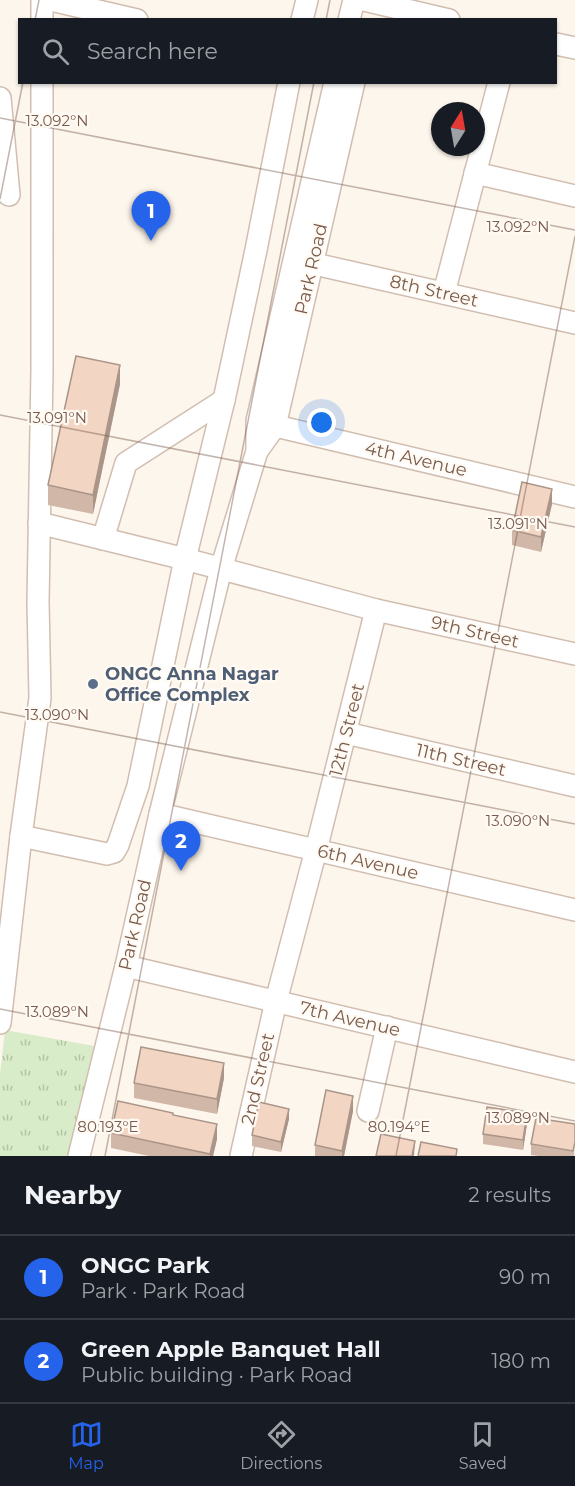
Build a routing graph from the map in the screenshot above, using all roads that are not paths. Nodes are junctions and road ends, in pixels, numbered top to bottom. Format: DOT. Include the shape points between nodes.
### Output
graph roads {
  1 [pos="42,0"];
  2 [pos="51,0"];
  3 [pos="307,0"];
  4 [pos="366,4"];
  5 [pos="42,18"];
  6 [pos="128,18"];
  7 [pos="302,18"];
  8 [pos="351,18"];
  9 [pos="439,18"];
  10 [pos="557,44"];
  11 [pos="575,48"];
  12 [pos="42,84"];
  13 [pos="289,84"];
  14 [pos="335,84"];
  15 [pos="353,84"];
  16 [pos="498,84"];
  17 [pos="0,98"];
  18 [pos="475,173"];
  19 [pos="9,195"];
  20 [pos="575,196"];
  21 [pos="303,261"];
  22 [pos="444,293"];
  23 [pos="575,323"];
  24 [pos="224,400"];
  25 [pos="266,424"];
  26 [pos="575,496"];
  27 [pos="39,523"];
  28 [pos="103,539"];
  29 [pos="185,559"];
  30 [pos="221,569"];
  31 [pos="376,610"];
  32 [pos="575,654"];
  33 [pos="346,733"];
  34 [pos="575,786"];
  35 [pos="160,814"];
  36 [pos="21,836"];
  37 [pos="316,850"];
  38 [pos="575,910"];
  39 [pos="126,966"];
  40 [pos="276,1001"];
  41 [pos="0,1023"];
  42 [pos="387,1027"];
  43 [pos="575,1072"];
  44 [pos="368,1111"];
  45 [pos="79,1156"];
  46 [pos="242,1156"];
  1 -- 5 [label="street"];
  2 -- 6 [label="street"];
  3 -- 7 [label="street"];
  4 -- 8 [label="street"];
  4 -- 9 [label="street"];
  10 -- 11 [label="street"];
  12 -- 27 [label="street"];
  13 -- 24 [label="street"];
  14 -- 21 [label="street, Park Road"];
  15 -- 21 [label="street, Park Road"];
  16 -- 18 [label="street"];
  17 -- 19 [label="street"];
  18 -- 20 [label="street"];
  18 -- 22 [label="street"];
  21 -- 22 [label="street, 8th Street"];
  21 -- 25 [label="street, Park Road"];
  22 -- 23 [label="street, 8th Street"];
  24 -- 28 [label="street" via="126,463"];
  24 -- 29 [label="street"];
  25 -- 26 [label="street, 4th Avenue"];
  25 -- 30 [label="street, Park Road"];
  27 -- 28 [label="street, 9th Street"];
  27 -- 36 [label="street" via="40,699"];
  28 -- 29 [label="street, 9th Street"];
  29 -- 30 [label="street, 9th Street"];
  29 -- 36 [label="street" via="138,786 114,852 107,854"];
  30 -- 31 [label="street, 9th Street"];
  30 -- 35 [label="street, Park Road"];
  31 -- 32 [label="street, 9th Street"];
  31 -- 33 [label="street, 12th Street"];
  33 -- 34 [label="street, 11th Street"];
  33 -- 37 [label="street, 12th Street"];
  35 -- 37 [label="street, 6th Avenue"];
  35 -- 39 [label="street, Park Road"];
  36 -- 41 [label="street"];
  37 -- 38 [label="street, 6th Avenue"];
  37 -- 40 [label="street, 12th Street"];
  39 -- 40 [label="street, 7th Avenue"];
  39 -- 45 [label="street, Park Road"];
  40 -- 42 [label="street, 7th Avenue"];
  40 -- 46 [label="street, 2nd Street"];
  42 -- 43 [label="street, 7th Avenue"];
  42 -- 44 [label="street"];
}
